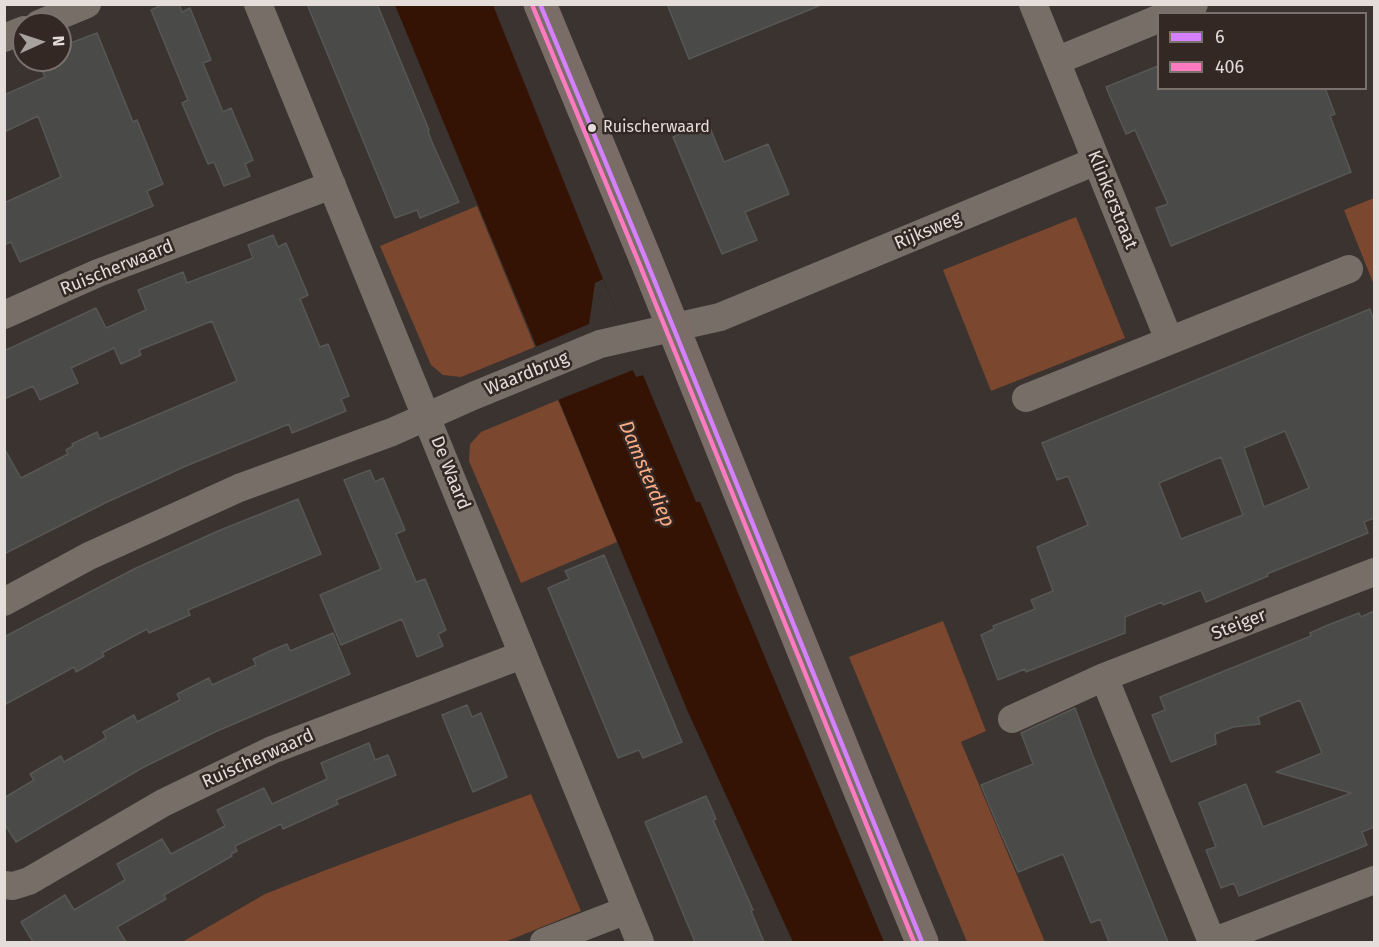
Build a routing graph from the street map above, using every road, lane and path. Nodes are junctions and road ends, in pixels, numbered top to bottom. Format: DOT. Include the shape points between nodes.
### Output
graph roads {
  1 [pos="87,4"];
  2 [pos="258,4"];
  3 [pos="540,4"];
  4 [pos="1033,4"];
  5 [pos="1194,4"];
  6 [pos="68,12"];
  7 [pos="1176,12"];
  8 [pos="1157,19"];
  9 [pos="1056,60"];
  10 [pos="1096,161"];
  11 [pos="332,185"];
  12 [pos="1349,268"];
  13 [pos="4,315"];
  14 [pos="674,328"];
  15 [pos="1169,340"];
  16 [pos="1026,398"];
  17 [pos="427,417"];
  18 [pos="1374,572"];
  19 [pos="4,602"];
  20 [pos="522,655"];
  21 [pos="1104,677"];
  22 [pos="1012,719"];
  23 [pos="1374,880"];
  24 [pos="4,885"];
  25 [pos="627,910"];
  26 [pos="544,942"];
  27 [pos="640,942"];
  28 [pos="922,942"];
  29 [pos="1212,942"];
  1 -- 6 [label="street"];
  2 -- 11 [label="street, De Waard"];
  3 -- 14 [label="main road"];
  4 -- 9 [label="street, Klinkerstraat"];
  5 -- 7 [label="street"];
  8 -- 9 [label="street"];
  9 -- 10 [label="street, Klinkerstraat"];
  10 -- 14 [label="street, Rijksweg" via="761,301 720,317"];
  10 -- 15 [label="street, Klinkerstraat"];
  11 -- 13 [label="street, Ruischerwaard" via="98,273"];
  11 -- 17 [label="street, De Waard"];
  12 -- 15 [label="street"];
  14 -- 17 [label="street, Waardbrug" via="600,344"];
  14 -- 28 [label="main road"];
  15 -- 16 [label="street"];
  17 -- 19 [label="street" via="238,488 90,556"];
  17 -- 20 [label="street, De Waard"];
  18 -- 21 [label="street, Steiger"];
  20 -- 24 [label="street, Ruischerwaard" via="272,750 163,803 29,881"];
  20 -- 25 [label="street, De Waard"];
  21 -- 22 [label="street, Steiger"];
  21 -- 29 [label="street"];
  23 -- 29 [label="street"];
  25 -- 26 [label="street"];
  25 -- 27 [label="street, De Waard"];
}
